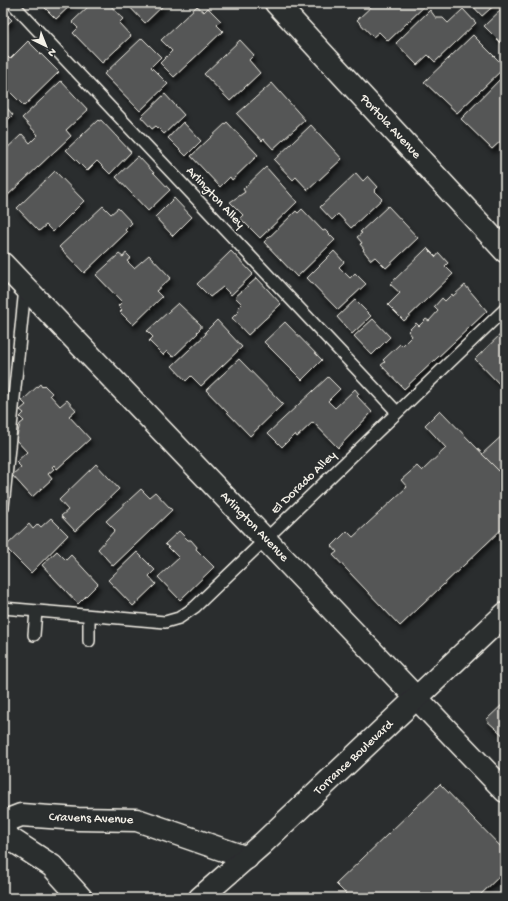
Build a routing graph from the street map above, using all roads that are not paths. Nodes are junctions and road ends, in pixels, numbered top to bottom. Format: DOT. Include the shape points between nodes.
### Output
graph roads {
  1 [pos="12,3"];
  2 [pos="276,3"];
  3 [pos="505,251"];
  4 [pos="3,264"];
  5 [pos="25,288"];
  6 [pos="505,309"];
  7 [pos="397,412"];
  8 [pos="3,507"];
  9 [pos="266,540"];
  10 [pos="3,608"];
  11 [pos="36,611"];
  12 [pos="505,614"];
  13 [pos="89,616"];
  14 [pos="34,635"];
  15 [pos="89,641"];
  16 [pos="418,698"];
  17 [pos="505,791"];
  18 [pos="3,822"];
  19 [pos="3,834"];
  20 [pos="247,858"];
  21 [pos="81,898"];
  22 [pos="200,898"];
  1 -- 7 [label="lane, Arlington Alley"];
  2 -- 3 [label="street, Portola Avenue"];
  4 -- 5 [label="street, Arlington Avenue"];
  5 -- 8 [label="lane"];
  5 -- 9 [label="street, Arlington Avenue"];
  6 -- 7 [label="lane, El Dorado Alley"];
  7 -- 9 [label="lane, El Dorado Alley"];
  9 -- 13 [label="lane, El Dorado Alley" via="195,607 179,618 165,622"];
  9 -- 16 [label="street, Arlington Avenue"];
  10 -- 11 [label="lane, El Dorado Alley"];
  11 -- 13 [label="lane, El Dorado Alley"];
  11 -- 14 [label="lane"];
  12 -- 16 [label="street, Torrance Boulevard"];
  13 -- 15 [label="lane"];
  16 -- 17 [label="street, Arlington Avenue"];
  16 -- 20 [label="street, Torrance Boulevard"];
  18 -- 20 [label="street, Cravens Avenue" via="21,815 136,820"];
  19 -- 21 [label="street" via="52,866"];
  20 -- 22 [label="street, Torrance Boulevard"];
}
